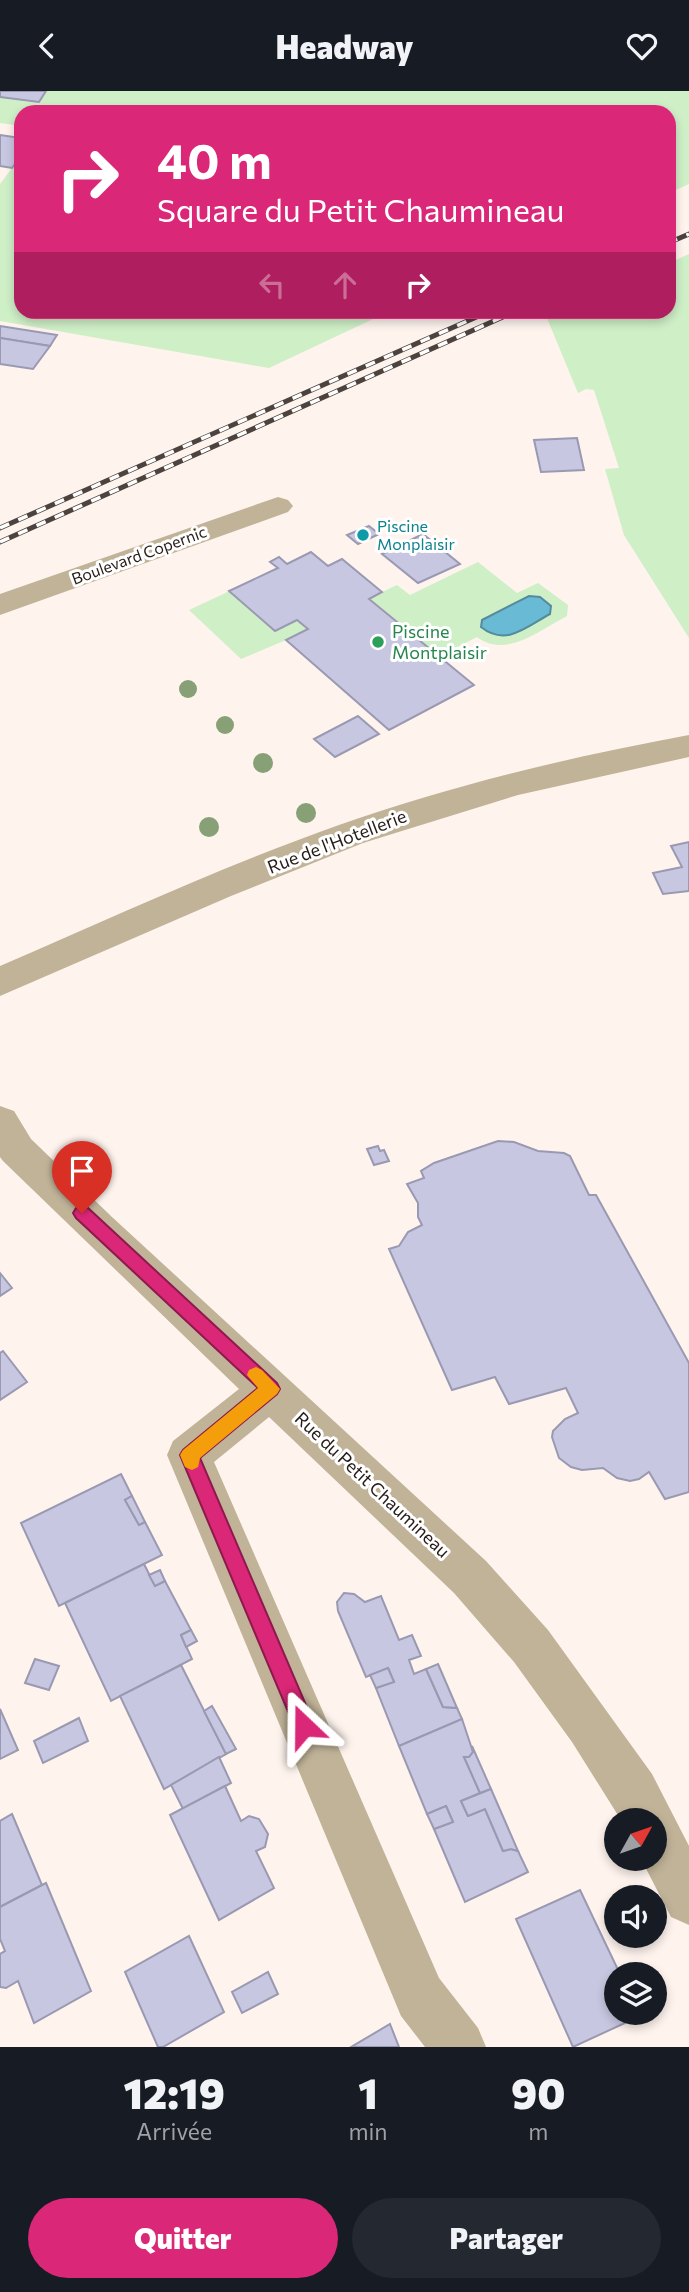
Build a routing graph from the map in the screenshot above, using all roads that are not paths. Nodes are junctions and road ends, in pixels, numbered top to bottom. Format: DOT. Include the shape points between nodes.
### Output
graph roads {
  1 [pos="278,506"];
  2 [pos="0,605"];
  3 [pos="689,746"];
  4 [pos="0,982"];
  5 [pos="0,1122"];
  6 [pos="271,1389"];
  7 [pos="642,1808"];
  8 [pos="667,1857"];
  9 [pos="689,1899"];
  10 [pos="459,2047"];
  1 -- 2 [label="street, Boulevard Copernic"];
  3 -- 4 [label="street, Rue de l'Hotellerie" via="411,813 319,846"];
  5 -- 6 [label="street, Rue du Petit Chaumineau" via="17,1150"];
  6 -- 7 [label="street, Rue du Petit Chaumineau" via="470,1577 531,1646"];
  6 -- 10 [label="street" via="189,1455 420,1997"];
  8 -- 9 [label="street"];
}
